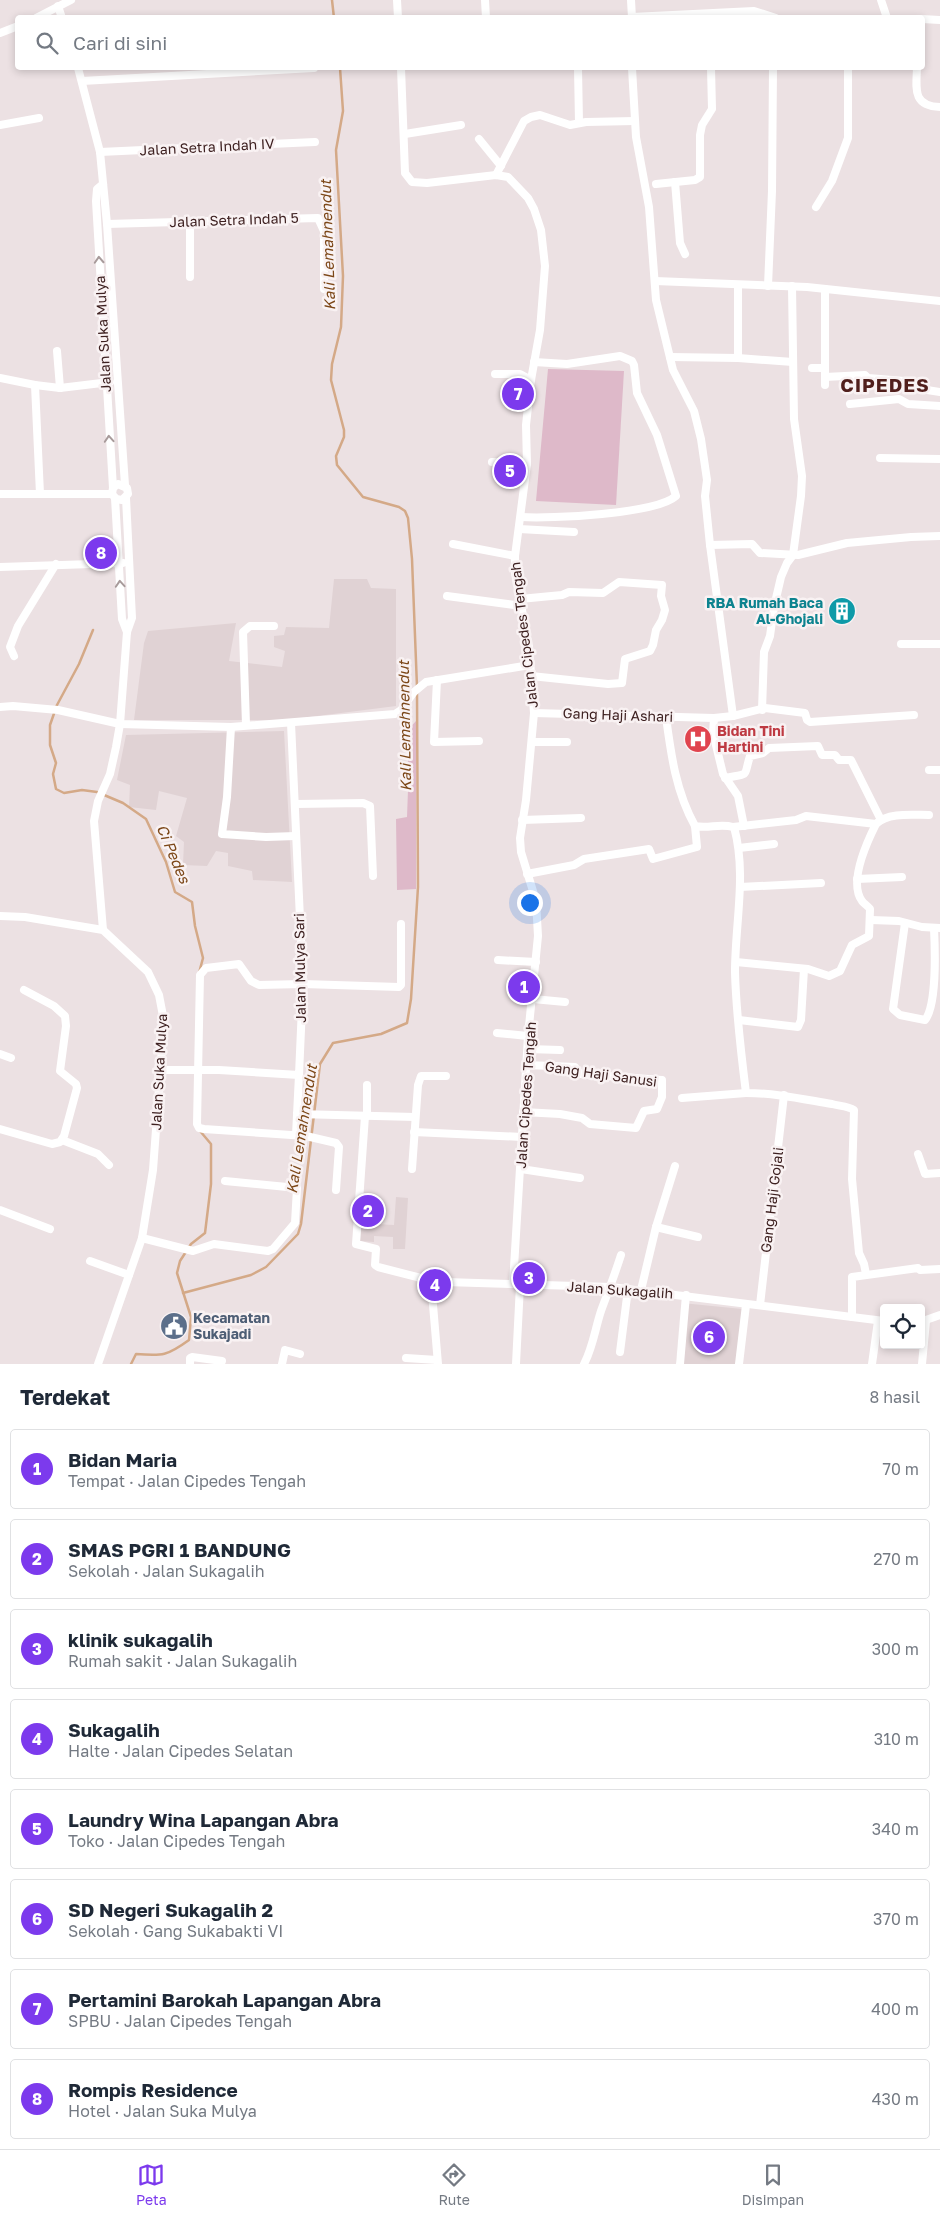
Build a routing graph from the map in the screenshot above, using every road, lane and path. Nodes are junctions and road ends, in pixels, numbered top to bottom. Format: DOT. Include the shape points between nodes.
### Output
graph roads {
  1 [pos="71,0"];
  2 [pos="398,0"];
  3 [pos="485,0"];
  4 [pos="631,0"];
  5 [pos="881,0"];
  6 [pos="58,6"];
  7 [pos="42,15"];
  8 [pos="61,15"];
  9 [pos="398,15"];
  10 [pos="486,15"];
  11 [pos="632,15"];
  12 [pos="710,15"];
  13 [pos="766,15"];
  14 [pos="886,15"];
  15 [pos="925,19"];
  16 [pos="940,20"];
  17 [pos="15,27"];
  18 [pos="0,33"];
  19 [pos="79,70"];
  20 [pos="278,70"];
  21 [pos="401,70"];
  22 [pos="578,70"];
  23 [pos="632,70"];
  24 [pos="711,70"];
  25 [pos="773,70"];
  26 [pos="848,70"];
  27 [pos="917,70"];
  28 [pos="82,81"];
  29 [pos="940,107"];
  30 [pos="40,118"];
  31 [pos="635,121"];
  32 [pos="579,123"];
  33 [pos="0,125"];
  34 [pos="461,125"];
  35 [pos="405,134"];
  36 [pos="479,139"];
  37 [pos="315,142"];
  38 [pos="100,152"];
  39 [pos="501,166"];
  40 [pos="496,175"];
  41 [pos="675,182"];
  42 [pos="103,184"];
  43 [pos="656,184"];
  44 [pos="816,207"];
  45 [pos="190,222"];
  46 [pos="108,224"];
  47 [pos="685,254"];
  48 [pos="190,278"];
  49 [pos="655,281"];
  50 [pos="738,285"];
  51 [pos="768,286"];
  52 [pos="792,286"];
  53 [pos="324,289"];
  54 [pos="825,289"];
  55 [pos="940,301"];
  56 [pos="57,351"];
  57 [pos="670,357"];
  58 [pos="738,358"];
  59 [pos="534,362"];
  60 [pos="793,362"];
  61 [pos="812,368"];
  62 [pos="825,368"];
  63 [pos="495,374"];
  64 [pos="0,378"];
  65 [pos="531,380"];
  66 [pos="117,382"];
  67 [pos="105,383"];
  68 [pos="35,385"];
  69 [pos="60,388"];
  70 [pos="940,392"];
  71 [pos="850,404"];
  72 [pos="940,406"];
  73 [pos="880,458"];
  74 [pos="940,459"];
  75 [pos="492,462"];
  76 [pos="527,464"];
  77 [pos="125,485"];
  78 [pos="0,494"];
  79 [pos="40,494"];
  80 [pos="113,494"];
  81 [pos="126,498"];
  82 [pos="521,517"];
  83 [pos="519,529"];
  84 [pos="574,532"];
  85 [pos="940,536"];
  86 [pos="452,544"];
  87 [pos="710,546"];
  88 [pos="793,555"];
  89 [pos="515,556"];
  90 [pos="119,563"];
  91 [pos="130,563"];
  92 [pos="56,564"];
  93 [pos="0,567"];
  94 [pos="448,596"];
  95 [pos="521,602"];
  96 [pos="274,626"];
  97 [pos="127,632"];
  98 [pos="901,644"];
  99 [pos="940,644"];
  100 [pos="14,656"];
  101 [pos="530,665"];
  102 [pos="531,676"];
  103 [pos="437,680"];
  104 [pos="0,707"];
  105 [pos="762,710"];
  106 [pos="534,713"];
  107 [pos="914,715"];
  108 [pos="733,716"];
  109 [pos="666,717"];
  110 [pos="714,718"];
  111 [pos="291,723"];
  112 [pos="120,724"];
  113 [pos="246,725"];
  114 [pos="231,727"];
  115 [pos="479,742"];
  116 [pos="532,742"];
  117 [pos="567,742"];
  118 [pos="929,770"];
  119 [pos="940,770"];
  120 [pos="725,778"];
  121 [pos="296,804"];
  122 [pos="929,815"];
  123 [pos="581,818"];
  124 [pos="522,820"];
  125 [pos="878,822"];
  126 [pos="695,826"];
  127 [pos="744,826"];
  128 [pos="734,827"];
  129 [pos="296,836"];
  130 [pos="774,844"];
  131 [pos="739,848"];
  132 [pos="528,874"];
  133 [pos="374,876"];
  134 [pos="902,877"];
  135 [pos="857,879"];
  136 [pos="821,883"];
  137 [pos="740,887"];
  138 [pos="0,916"];
  139 [pos="871,920"];
  140 [pos="905,923"];
  141 [pos="401,924"];
  142 [pos="937,928"];
  143 [pos="103,930"];
  144 [pos="498,960"];
  145 [pos="536,962"];
  146 [pos="736,962"];
  147 [pos="804,968"];
  148 [pos="304,984"];
  149 [pos="24,990"];
  150 [pos="533,999"];
  151 [pos="565,1002"];
  152 [pos="739,1020"];
  153 [pos="497,1034"];
  154 [pos="528,1036"];
  155 [pos="528,1048"];
  156 [pos="560,1050"];
  157 [pos="0,1054"];
  158 [pos="11,1058"];
  159 [pos="527,1065"];
  160 [pos="162,1070"];
  161 [pos="199,1070"];
  162 [pos="299,1075"];
  163 [pos="446,1076"];
  164 [pos="367,1085"];
  165 [pos="746,1093"];
  166 [pos="784,1095"];
  167 [pos="682,1098"];
  168 [pos="523,1112"];
  169 [pos="297,1114"];
  170 [pos="366,1116"];
  171 [pos="415,1118"];
  172 [pos="0,1129"];
  173 [pos="414,1132"];
  174 [pos="296,1135"];
  175 [pos="522,1137"];
  176 [pos="62,1140"];
  177 [pos="918,1154"];
  178 [pos="109,1165"];
  179 [pos="675,1166"];
  180 [pos="412,1168"];
  181 [pos="521,1168"];
  182 [pos="940,1173"];
  183 [pos="580,1178"];
  184 [pos="226,1181"];
  185 [pos="336,1190"];
  186 [pos="0,1210"];
  187 [pos="656,1227"];
  188 [pos="50,1230"];
  189 [pos="698,1236"];
  190 [pos="142,1238"];
  191 [pos="621,1254"];
  192 [pos="90,1261"];
  193 [pos="940,1269"];
  194 [pos="866,1274"];
  195 [pos="129,1276"];
  196 [pos="435,1285"];
  197 [pos="517,1285"];
  198 [pos="611,1287"];
  199 [pos="628,1289"];
  200 [pos="641,1290"];
  201 [pos="686,1295"];
  202 [pos="746,1305"];
  203 [pos="760,1305"];
  204 [pos="940,1316"];
  205 [pos="852,1317"];
  206 [pos="880,1321"];
  207 [pos="925,1321"];
  208 [pos="880,1326"];
  209 [pos="923,1349"];
  210 [pos="620,1352"];
  211 [pos="300,1354"];
  212 [pos="406,1358"];
  213 [pos="222,1361"];
  214 [pos="438,1362"];
  215 [pos="98,1364"];
  216 [pos="190,1364"];
  217 [pos="282,1364"];
  218 [pos="516,1364"];
  219 [pos="584,1364"];
  220 [pos="680,1364"];
  221 [pos="739,1364"];
  222 [pos="872,1364"];
  223 [pos="922,1364"];
  1 -- 6 [label="street"];
  2 -- 9 [label="street"];
  3 -- 10 [label="street"];
  4 -- 11 [label="street"];
  5 -- 14 [label="street"];
  6 -- 7 [label="street"];
  6 -- 8 [label="street"];
  12 -- 13 [label="street" via="754,12"];
  15 -- 16 [label="street"];
  17 -- 18 [label="street"];
  19 -- 28 [label="street, Jalan Suka Mulya"];
  20 -- 28 [label="street"];
  21 -- 35 [label="street"];
  22 -- 32 [label="street"];
  23 -- 31 [label="street"];
  24 -- 41 [label="street" via="712,109 702,124 700,135 700,177"];
  25 -- 51 [label="street"];
  26 -- 44 [label="street" via="848,138 832,181"];
  27 -- 29 [label="street" via="921,103"];
  28 -- 38 [label="street, Jalan Suka Mulya"];
  30 -- 33 [label="street"];
  31 -- 32 [label="street"];
  31 -- 49 [label="street" via="649,207"];
  32 -- 39 [label="street" via="570,125 540,115 531,117 524,121"];
  34 -- 35 [label="street"];
  35 -- 40 [label="street" via="405,173 412,182"];
  36 -- 39 [label="street"];
  37 -- 38 [label="street, Jalan Setra Indah IV"];
  38 -- 42 [label="street, Jalan Suka Mulya"];
  39 -- 40 [label="street"];
  40 -- 59 [label="street, Jalan Cipedes Tengah" via="508,178 528,198 541,230 545,279"];
  41 -- 43 [label="street"];
  41 -- 47 [label="street" via="680,243"];
  42 -- 46 [label="street, Jalan Suka Mulya"];
  67 -- 42 [label="street, Jalan Suka Mulya, one-way" via="96,201 97,189"];
  45 -- 46 [label="street, Jalan Setra Indah 5"];
  45 -- 48 [label="street"];
  45 -- 53 [label="street, Jalan Setra Indah 5" via="318,218 324,231"];
  46 -- 66 [label="street, Jalan Suka Mulya"];
  49 -- 50 [label="street"];
  49 -- 57 [label="street" via="656,300"];
  50 -- 51 [label="street"];
  50 -- 58 [label="street"];
  51 -- 52 [label="street"];
  52 -- 54 [label="street"];
  52 -- 60 [label="street"];
  54 -- 55 [label="street"];
  54 -- 62 [label="street"];
  56 -- 69 [label="street"];
  57 -- 58 [label="street"];
  57 -- 87 [label="street" via="673,370 694,411 701,439"];
  58 -- 60 [label="street"];
  59 -- 65 [label="street, Jalan Cipedes Tengah"];
  59 -- 82 [label="street" via="567,364 620,356 632,361 637,392 658,435 676,496 660,503 592,516"];
  60 -- 88 [label="street" via="794,419 802,496"];
  61 -- 62 [label="street"];
  62 -- 70 [label="street" via="825,381 865,375 868,378 904,381 908,387"];
  63 -- 65 [label="street" via="520,374"];
  64 -- 68 [label="street"];
  65 -- 76 [label="street, Jalan Cipedes Tengah" via="526,425"];
  66 -- 67 [label="street"];
  66 -- 77 [label="street, Jalan Suka Mulya"];
  67 -- 69 [label="street"];
  80 -- 67 [label="street, Jalan Suka Mulya, one-way"];
  68 -- 69 [label="street"];
  68 -- 79 [label="street"];
  71 -- 72 [label="street" via="904,400 908,404"];
  73 -- 74 [label="street"];
  75 -- 76 [label="street"];
  76 -- 82 [label="street, Jalan Cipedes Tengah"];
  77 -- 80 [label="street" via="118,484"];
  77 -- 81 [label="street"];
  78 -- 79 [label="street"];
  79 -- 80 [label="street"];
  80 -- 81 [label="street" via="118,500"];
  80 -- 90 [label="street, Jalan Suka Mulya"];
  81 -- 91 [label="street, Jalan Suka Mulya"];
  82 -- 83 [label="street, Jalan Cipedes Tengah"];
  83 -- 84 [label="street"];
  83 -- 89 [label="street, Jalan Cipedes Tengah"];
  85 -- 88 [label="street" via="847,543"];
  86 -- 89 [label="street"];
  87 -- 88 [label="street" via="752,544 760,553"];
  87 -- 108 [label="street"];
  88 -- 105 [label="street" via="781,577 765,647"];
  89 -- 95 [label="street, Jalan Cipedes Tengah" via="514,574"];
  90 -- 91 [label="street"];
  90 -- 92 [label="street"];
  97 -- 90 [label="street, Jalan Suka Mulya, one-way" via="122,619"];
  91 -- 97 [label="street, Jalan Suka Mulya" via="132,618"];
  92 -- 93 [label="street"];
  92 -- 100 [label="street" via="18,626 10,647"];
  94 -- 95 [label="street"];
  95 -- 101 [label="street, Jalan Cipedes Tengah"];
  95 -- 102 [label="street" via="570,592 603,593 619,582 662,585 665,610 653,645 650,651 626,659 622,683"];
  96 -- 113 [label="street" via="250,626 243,632"];
  97 -- 112 [label="street, Jalan Suka Mulya"];
  98 -- 99 [label="street"];
  101 -- 102 [label="street, Jalan Cipedes Tengah"];
  101 -- 103 [label="street"];
  102 -- 106 [label="street, Jalan Cipedes Tengah"];
  103 -- 111 [label="street" via="426,682 395,714"];
  103 -- 115 [label="street" via="434,742"];
  104 -- 112 [label="street" via="55,709"];
  105 -- 107 [label="street, Gang Haji Ashari" via="805,713 810,722"];
  105 -- 108 [label="street, Gang Haji Ashari"];
  106 -- 109 [label="street, Gang Haji Ashari"];
  106 -- 116 [label="street, Jalan Cipedes Tengah"];
  108 -- 110 [label="street, Gang Haji Ashari"];
  109 -- 110 [label="street, Gang Haji Ashari"];
  109 -- 126 [label="street" via="676,778"];
  110 -- 120 [label="street" via="713,733"];
  111 -- 113 [label="street"];
  111 -- 121 [label="street, Jalan Mulya Sari"];
  112 -- 114 [label="street"];
  112 -- 143 [label="street, Jalan Suka Mulya" via="113,765 98,801 94,821"];
  113 -- 114 [label="street"];
  114 -- 129 [label="street" via="222,834"];
  116 -- 117 [label="street"];
  116 -- 124 [label="street, Jalan Cipedes Tengah"];
  118 -- 119 [label="street"];
  120 -- 125 [label="street" via="746,774 750,756 769,748 818,746 822,755 851,760"];
  120 -- 127 [label="street" via="738,796"];
  121 -- 129 [label="street, Jalan Mulya Sari"];
  121 -- 133 [label="street" via="363,803 370,806"];
  122 -- 125 [label="street" via="897,816"];
  123 -- 124 [label="street"];
  124 -- 132 [label="street, Jalan Cipedes Tengah" via="520,845"];
  125 -- 127 [label="street" via="806,816"];
  125 -- 135 [label="street"];
  126 -- 128 [label="street"];
  126 -- 132 [label="street" via="697,847 691,850 653,859 649,848"];
  127 -- 128 [label="street"];
  128 -- 131 [label="street"];
  129 -- 148 [label="street, Jalan Mulya Sari"];
  130 -- 131 [label="street"];
  131 -- 137 [label="street"];
  132 -- 145 [label="street, Jalan Cipedes Tengah" via="538,915"];
  134 -- 135 [label="street"];
  135 -- 139 [label="street" via="861,900 870,909"];
  136 -- 137 [label="street"];
  137 -- 146 [label="street"];
  138 -- 143 [label="street"];
  139 -- 140 [label="street"];
  139 -- 147 [label="street" via="869,936 852,945 840,972 829,976"];
  140 -- 142 [label="street"];
  140 -- 142 [label="street" via="893,1009 900,1015 925,1020 932,997"];
  141 -- 148 [label="street" via="399,987"];
  143 -- 160 [label="street, Jalan Suka Mulya" via="142,965 154,982 164,1021"];
  144 -- 145 [label="street"];
  145 -- 150 [label="street, Jalan Cipedes Tengah"];
  146 -- 147 [label="street"];
  146 -- 152 [label="street"];
  147 -- 152 [label="street" via="798,1027"];
  148 -- 161 [label="street" via="259,985 251,981 239,964 202,970"];
  148 -- 162 [label="street, Jalan Mulya Sari"];
  149 -- 176 [label="street" via="54,1006 65,1016 60,1071 77,1086"];
  150 -- 151 [label="street"];
  150 -- 154 [label="street, Jalan Cipedes Tengah"];
  152 -- 165 [label="street"];
  153 -- 154 [label="street"];
  154 -- 155 [label="street, Jalan Cipedes Tengah"];
  155 -- 156 [label="street"];
  155 -- 159 [label="street, Jalan Cipedes Tengah"];
  157 -- 158 [label="street"];
  159 -- 168 [label="street, Jalan Cipedes Tengah"];
  159 -- 168 [label="street, Gang Haji Sanusi" via="575,1067 580,1074 662,1080 662,1097 657,1109 644,1111 636,1128 590,1124 582,1118 560,1114"];
  160 -- 161 [label="street"];
  160 -- 190 [label="street, Jalan Suka Mulya" via="153,1170"];
  161 -- 162 [label="street"];
  161 -- 174 [label="street" via="196,1119 199,1128"];
  162 -- 169 [label="street, Jalan Mulya Sari"];
  163 -- 171 [label="street" via="421,1076"];
  164 -- 170 [label="street"];
  165 -- 166 [label="street"];
  165 -- 167 [label="street"];
  166 -- 194 [label="street" via="854,1110 852,1179 858,1253"];
  166 -- 203 [label="street, Gang Haji Gojali"];
  168 -- 175 [label="street, Jalan Cipedes Tengah"];
  169 -- 170 [label="street"];
  169 -- 174 [label="street, Jalan Mulya Sari"];
  170 -- 171 [label="street"];
  170 -- 196 [label="street, Jalan Sukagalih" via="356,1244 376,1249 375,1265 378,1267 430,1280"];
  171 -- 173 [label="street"];
  172 -- 176 [label="street" via="52,1144"];
  173 -- 175 [label="street"];
  173 -- 180 [label="street"];
  174 -- 185 [label="street" via="336,1143 339,1147"];
  175 -- 181 [label="street, Jalan Cipedes Tengah"];
  176 -- 178 [label="street" via="98,1154"];
  177 -- 182 [label="street" via="925,1174"];
  179 -- 187 [label="street"];
  181 -- 183 [label="street"];
  181 -- 197 [label="street, Jalan Cipedes Tengah"];
  184 -- 190 [label="street" via="297,1187 295,1223 271,1250 214,1244 193,1251"];
  186 -- 188 [label="street"];
  187 -- 189 [label="street"];
  187 -- 200 [label="street"];
  190 -- 195 [label="street, Jalan Suka Mulya"];
  191 -- 198 [label="street"];
  192 -- 195 [label="street"];
  193 -- 194 [label="street"];
  194 -- 205 [label="street" via="852,1278"];
  195 -- 215 [label="street, Jalan Suka Mulya"];
  196 -- 197 [label="street, Jalan Sukagalih" via="445,1282"];
  196 -- 214 [label="street" via="432,1294"];
  197 -- 198 [label="street, Jalan Sukagalih"];
  197 -- 218 [label="street, Jalan Cipedes Tengah"];
  198 -- 199 [label="street, Jalan Sukagalih"];
  198 -- 219 [label="street"];
  199 -- 200 [label="street, Jalan Sukagalih"];
  199 -- 210 [label="street"];
  200 -- 201 [label="street, Jalan Sukagalih"];
  201 -- 202 [label="street, Jalan Sukagalih"];
  201 -- 220 [label="street"];
  202 -- 203 [label="street, Jalan Sukagalih"];
  202 -- 221 [label="street"];
  203 -- 205 [label="street, Jalan Sukagalih"];
  204 -- 207 [label="street"];
  205 -- 206 [label="street, Jalan Sukagalih"];
  208 -- 222 [label="street"];
  209 -- 223 [label="street"];
  211 -- 217 [label="street" via="285,1350"];
  212 -- 214 [label="street"];
  213 -- 216 [label="street" via="192,1356"];
}
